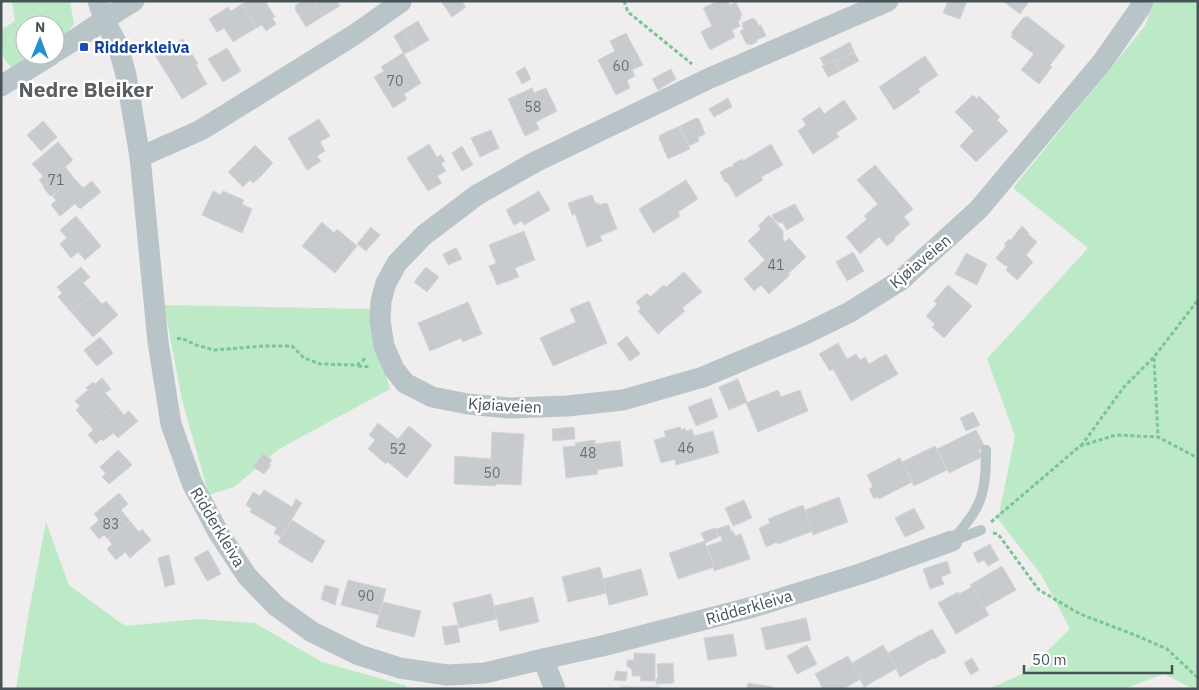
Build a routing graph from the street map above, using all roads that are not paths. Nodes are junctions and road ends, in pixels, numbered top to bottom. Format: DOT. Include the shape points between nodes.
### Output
graph roads {
  1 [pos="134,1"];
  2 [pos="888,1"];
  3 [pos="1143,1"];
  4 [pos="401,2"];
  5 [pos="101,10"];
  6 [pos="65,46"];
  7 [pos="32,65"];
  8 [pos="3,80"];
  9 [pos="140,157"];
  10 [pos="986,450"];
  11 [pos="981,530"];
  12 [pos="952,541"];
  13 [pos="543,659"];
  14 [pos="555,689"];
  1 -- 5 [label="street"];
  2 -- 3 [label="street, Kjøiaveien" via="710,78 535,162 477,195 424,235 396,263 386,283 380,321 384,346 394,369 405,383 432,396 468,404 509,408 623,400 702,377 850,312 901,280 979,209 1103,61"];
  4 -- 9 [label="street" via="201,130"];
  5 -- 6 [label="street" via="83,35"];
  5 -- 9 [label="street, Ridderkleiva" via="118,46 126,75"];
  7 -- 8 [label="street"];
  9 -- 13 [label="street, Ridderkleiva" via="158,342 171,424 192,483 218,532 247,576 276,606 312,632 359,655 400,668 446,679"];
  10 -- 12 [label="lane" via="982,496"];
  11 -- 12 [label="lane"];
  12 -- 13 [label="street, Ridderkleiva" via="753,607"];
  13 -- 14 [label="street"];
}
